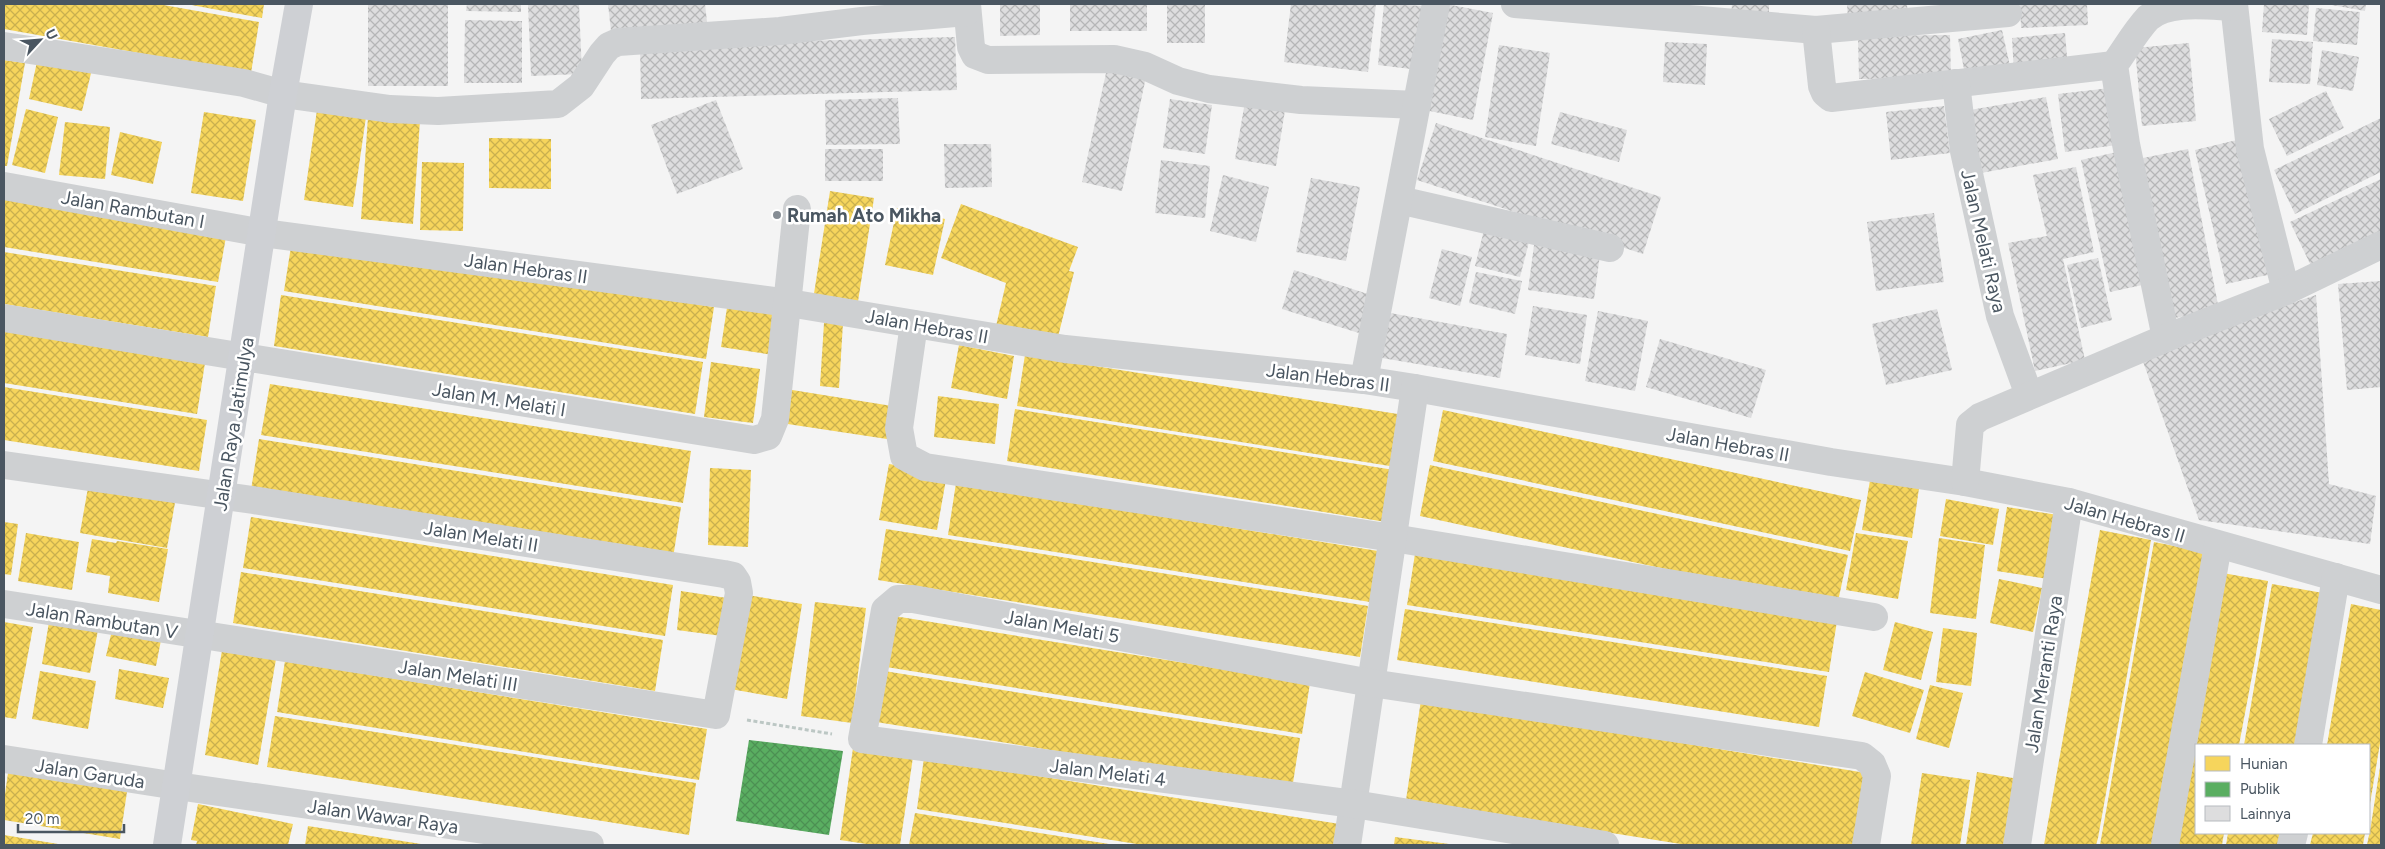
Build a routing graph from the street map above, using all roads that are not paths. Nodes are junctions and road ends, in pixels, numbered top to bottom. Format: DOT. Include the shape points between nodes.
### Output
graph roads {
  1 [pos="299,4"];
  2 [pos="1436,4"];
  3 [pos="1514,4"];
  4 [pos="2234,5"];
  5 [pos="967,8"];
  6 [pos="2008,14"];
  7 [pos="1816,30"];
  8 [pos="4,46"];
  9 [pos="2114,66"];
  10 [pos="1956,83"];
  11 [pos="283,94"];
  12 [pos="1417,105"];
  13 [pos="4,186"];
  14 [pos="1399,200"];
  15 [pos="797,209"];
  16 [pos="263,233"];
  17 [pos="2381,245"];
  18 [pos="1610,248"];
  19 [pos="2286,291"];
  20 [pos="789,303"];
  21 [pos="4,318"];
  22 [pos="914,324"];
  23 [pos="2166,338"];
  24 [pos="243,358"];
  25 [pos="1364,380"];
  26 [pos="1414,388"];
  27 [pos="2029,395"];
  28 [pos="4,466"];
  29 [pos="1965,482"];
  30 [pos="221,496"];
  31 [pos="2069,502"];
  32 [pos="1393,538"];
  33 [pos="2218,545"];
  34 [pos="2336,577"];
  35 [pos="2381,590"];
  36 [pos="4,604"];
  37 [pos="1874,617"];
  38 [pos="200,636"];
  39 [pos="1371,683"];
  40 [pos="716,715"];
  41 [pos="862,739"];
  42 [pos="2308,744"];
  43 [pos="4,759"];
  44 [pos="176,786"];
  45 [pos="1354,804"];
  46 [pos="168,845"];
  47 [pos="590,845"];
  48 [pos="1348,845"];
  49 [pos="1605,845"];
  50 [pos="1866,845"];
  51 [pos="2017,845"];
  52 [pos="2165,845"];
  1 -- 11 [label="main road, Jalan Raya Jatimulya"];
  2 -- 12 [label="street"];
  3 -- 7 [label="street"];
  4 -- 9 [label="street" via="2174,5 2162,9 2149,18"];
  4 -- 19 [label="street" via="2250,149"];
  5 -- 11 [label="street" via="780,31 618,42 602,54 581,86 558,104 438,111 390,109"];
  5 -- 12 [label="street" via="971,47 975,55 988,60 1114,58 1209,89 1300,100"];
  6 -- 7 [label="street"];
  7 -- 10 [label="street" via="1822,86 1831,98"];
  8 -- 11 [label="street" via="244,83"];
  9 -- 10 [label="street"];
  9 -- 23 [label="street" via="2126,144"];
  10 -- 27 [label="street, Jalan Melati Raya" via="1964,151 2000,316"];
  11 -- 16 [label="main road, Jalan Raya Jatimulya"];
  12 -- 14 [label="street"];
  13 -- 16 [label="street, Jalan Rambutan I"];
  14 -- 18 [label="street"];
  14 -- 25 [label="street"];
  15 -- 20 [label="street"];
  16 -- 20 [label="street, Jalan Hebras II"];
  16 -- 24 [label="main road, Jalan Raya Jatimulya"];
  17 -- 19 [label="street"];
  19 -- 23 [label="street"];
  20 -- 22 [label="street, Jalan Hebras II"];
  20 -- 24 [label="street, Jalan M. Melati I" via="776,419 768,436 754,440"];
  21 -- 24 [label="street, Jalan M. Melati I"];
  22 -- 25 [label="street, Jalan Hebras II" via="1065,349"];
  22 -- 32 [label="street" via="900,428 904,456 926,467"];
  23 -- 27 [label="street"];
  24 -- 30 [label="main road, Jalan Raya Jatimulya"];
  25 -- 26 [label="street, Jalan Hebras II"];
  26 -- 29 [label="street, Jalan Hebras II" via="1831,462"];
  26 -- 32 [label="street"];
  27 -- 29 [label="street" via="1980,417 1970,426"];
  28 -- 30 [label="street, Jalan Melati II"];
  29 -- 31 [label="street, Jalan Hebras II"];
  30 -- 38 [label="main road, Jalan Raya Jatimulya"];
  30 -- 40 [label="street, Jalan Melati II" via="733,576 739,593"];
  31 -- 33 [label="street, Jalan Hebras II"];
  31 -- 51 [label="street, Jalan Meranti Raya"];
  32 -- 37 [label="street"];
  32 -- 39 [label="street"];
  33 -- 34 [label="street, Jalan Hebras II"];
  33 -- 52 [label="street"];
  34 -- 35 [label="street, Jalan Hebras II"];
  34 -- 42 [label="street"];
  36 -- 38 [label="street, Jalan Rambutan V"];
  38 -- 40 [label="street, Jalan Melati III"];
  38 -- 44 [label="main road, Jalan Raya Jatimulya"];
  39 -- 41 [label="street, Jalan Melati 5" via="913,599 898,599 885,610"];
  39 -- 45 [label="street"];
  39 -- 50 [label="street" via="1862,756 1872,764 1877,776"];
  41 -- 45 [label="street, Jalan Melati 4"];
  43 -- 44 [label="street, Jalan Garuda"];
  44 -- 46 [label="main road, Jalan Raya Jatimulya"];
  44 -- 47 [label="street, Jalan Wawar Raya"];
  45 -- 48 [label="street"];
  45 -- 49 [label="street, Jalan Melati 4"];
}
